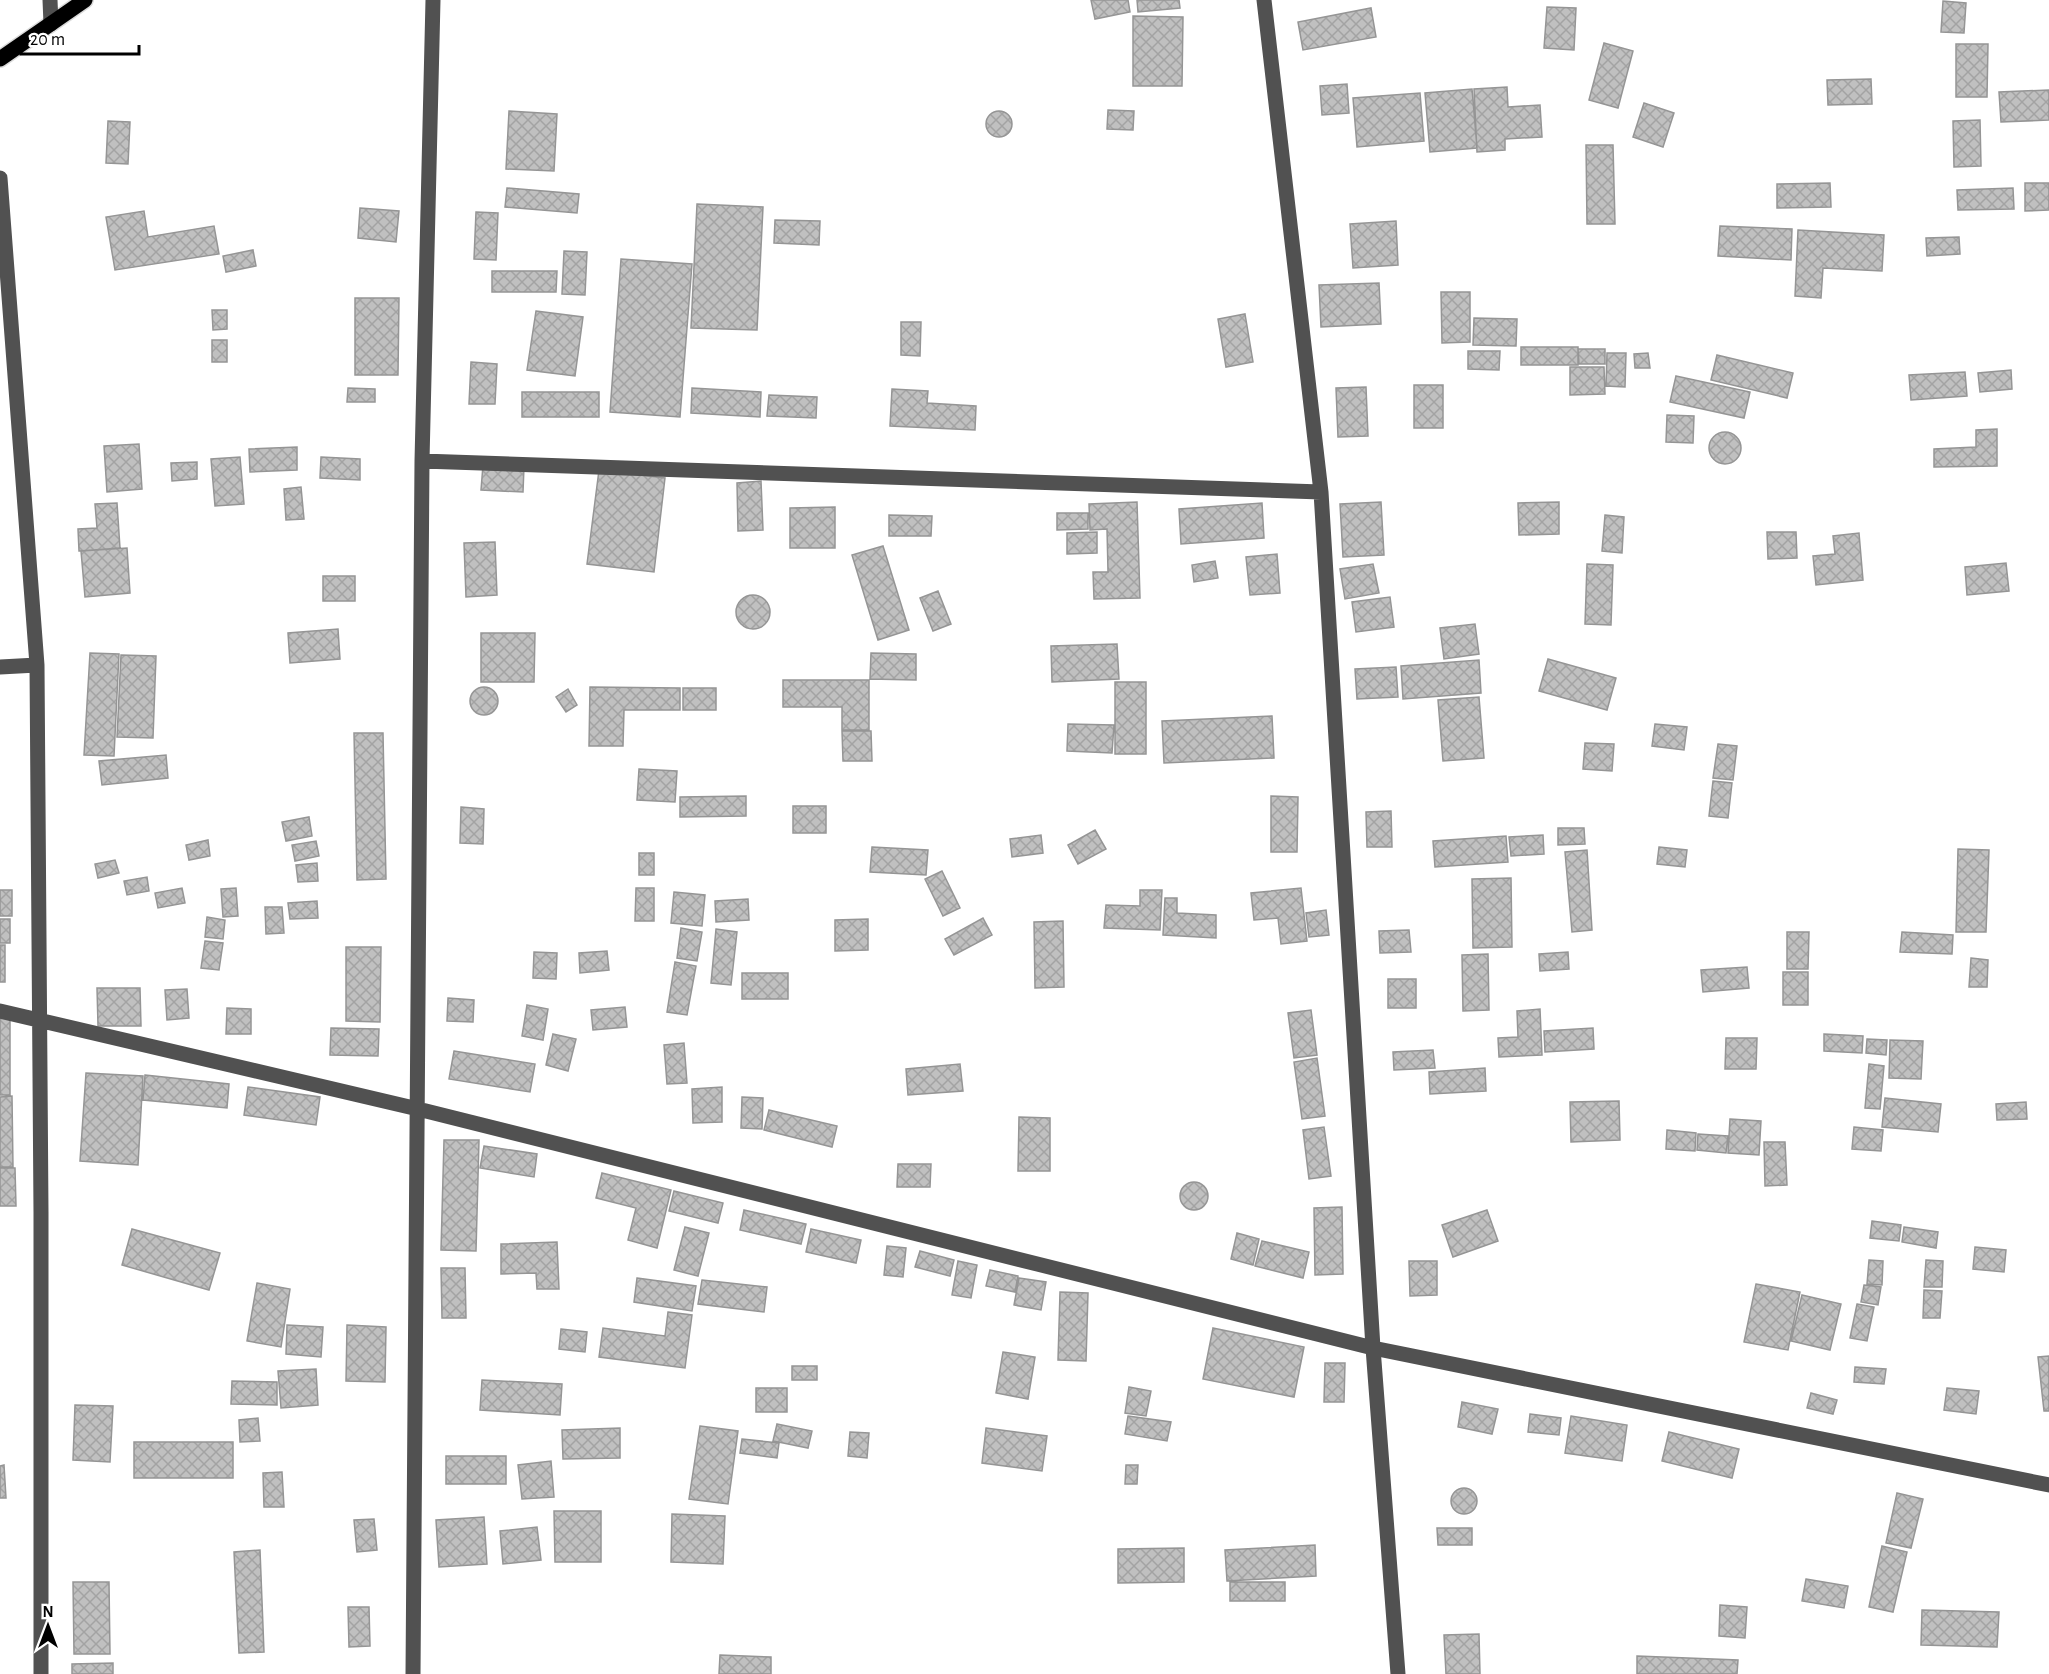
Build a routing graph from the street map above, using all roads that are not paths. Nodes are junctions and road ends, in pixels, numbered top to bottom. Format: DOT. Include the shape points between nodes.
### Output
graph roads {
  1 [pos="50,0"];
  2 [pos="85,0"];
  3 [pos="433,0"];
  4 [pos="1264,0"];
  5 [pos="51,24"];
  6 [pos="0,59"];
  7 [pos="0,178"];
  8 [pos="422,460"];
  9 [pos="1321,492"];
  10 [pos="37,665"];
  11 [pos="0,667"];
  12 [pos="0,1011"];
  13 [pos="39,1020"];
  14 [pos="418,1109"];
  15 [pos="1373,1348"];
  16 [pos="2049,1485"];
  17 [pos="41,1674"];
  18 [pos="413,1674"];
  19 [pos="1398,1674"];
  1 -- 5 [label="street"];
  2 -- 5 [label="main road"];
  3 -- 8 [label="street"];
  4 -- 9 [label="street"];
  5 -- 6 [label="main road"];
  7 -- 10 [label="street"];
  8 -- 9 [label="street"];
  8 -- 14 [label="street"];
  9 -- 15 [label="street"];
  10 -- 11 [label="street"];
  10 -- 13 [label="street"];
  12 -- 13 [label="street"];
  13 -- 14 [label="street"];
  13 -- 17 [label="street"];
  14 -- 15 [label="street"];
  14 -- 18 [label="street"];
  15 -- 16 [label="street"];
  15 -- 19 [label="street"];
}
